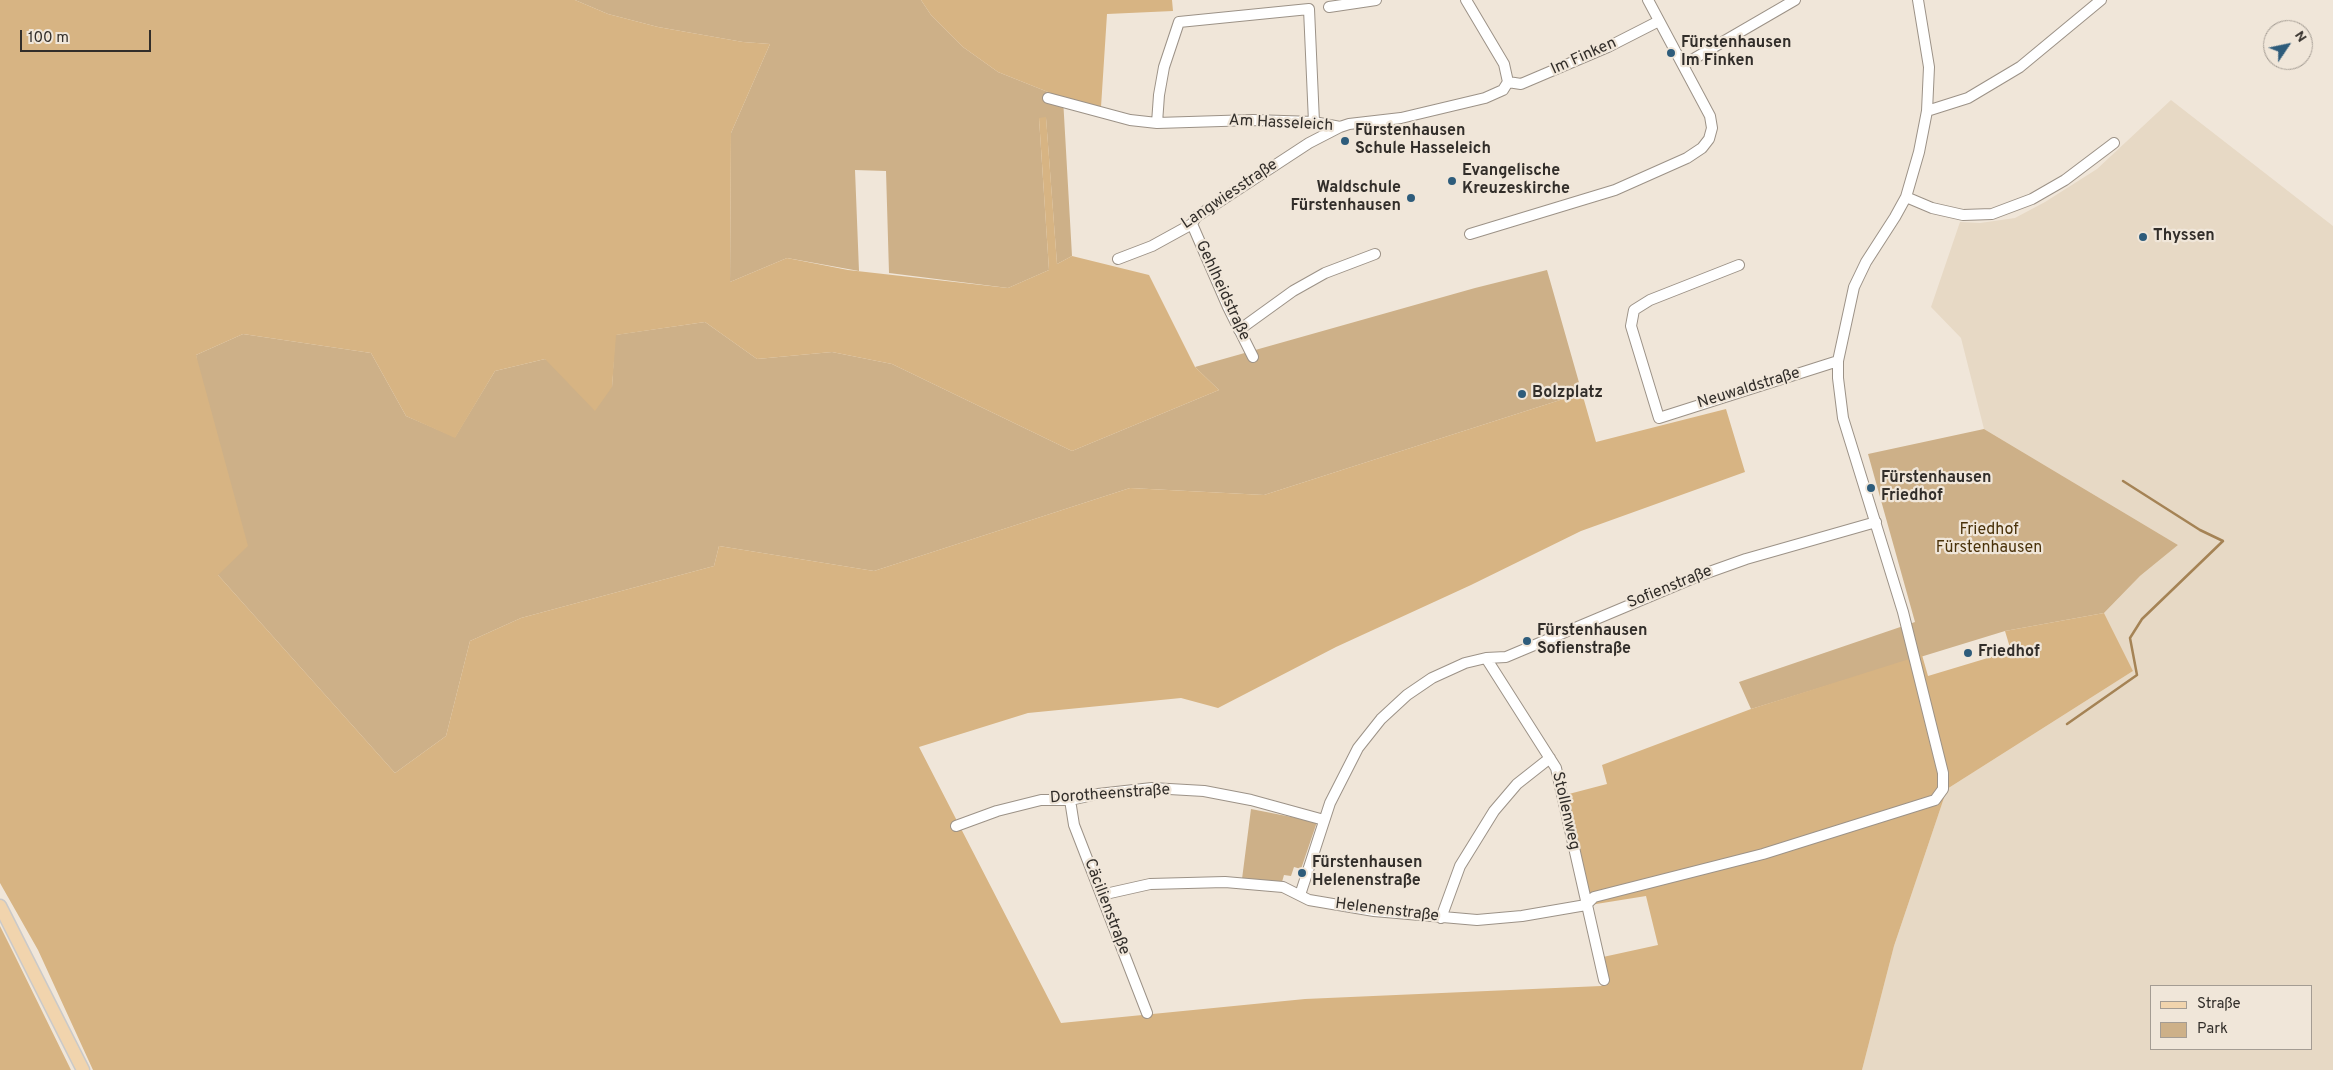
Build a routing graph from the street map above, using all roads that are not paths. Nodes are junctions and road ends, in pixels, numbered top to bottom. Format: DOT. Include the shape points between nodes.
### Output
graph roads {
  1 [pos="1376,0"];
  2 [pos="1466,0"];
  3 [pos="1648,0"];
  4 [pos="1795,0"];
  5 [pos="1918,0"];
  6 [pos="2101,0"];
  7 [pos="1329,7"];
  8 [pos="1659,21"];
  9 [pos="1683,65"];
  10 [pos="1508,82"];
  11 [pos="1048,98"];
  12 [pos="1927,111"];
  13 [pos="1314,122"];
  14 [pos="1157,123"];
  15 [pos="1340,127"];
  16 [pos="2114,142"];
  17 [pos="1906,197"];
  18 [pos="1192,224"];
  19 [pos="1470,234"];
  20 [pos="1375,254"];
  21 [pos="1118,259"];
  22 [pos="1739,265"];
  23 [pos="1239,330"];
  24 [pos="1254,357"];
  25 [pos="1838,361"];
  26 [pos="1876,522"];
  27 [pos="1486,658"];
  28 [pos="1550,758"];
  29 [pos="1070,800"];
  30 [pos="1324,820"];
  31 [pos="956,826"];
  32 [pos="1102,895"];
  33 [pos="1300,895"];
  34 [pos="1586,904"];
  35 [pos="0,906"];
  36 [pos="1441,918"];
  37 [pos="1604,980"];
  38 [pos="1147,1013"];
  39 [pos="83,1070"];
  1 -- 7 [label="street"];
  2 -- 10 [label="street" via="1504,64"];
  3 -- 8 [label="street"];
  4 -- 9 [label="street"];
  5 -- 12 [label="street, Helenenstraße" via="1930,67"];
  6 -- 12 [label="street" via="2020,66 1968,98"];
  8 -- 9 [label="street"];
  8 -- 10 [label="street, Im Finken" via="1521,84"];
  9 -- 19 [label="street" via="1710,116 1712,128 1702,148 1659,172 1615,190"];
  10 -- 15 [label="street, Am Hasseleich" via="1503,90 1485,98 1401,118"];
  11 -- 14 [label="street, Am Hasseleich" via="1122,118"];
  12 -- 17 [label="street, Helenenstraße"];
  13 -- 14 [label="street, Am Hasseleich"];
  13 -- 14 [label="street" via="1309,9 1179,22 1164,66"];
  13 -- 15 [label="street, Am Hasseleich"];
  15 -- 18 [label="street, Langwiesstraße" via="1308,143 1196,217"];
  16 -- 17 [label="street" via="2077,172 2040,195 1992,214 1963,216"];
  17 -- 25 [label="street, Helenenstraße" via="1854,287"];
  18 -- 21 [label="street, Langwiesstraße" via="1152,246"];
  18 -- 23 [label="street, Gehlheidstraße"];
  20 -- 23 [label="street" via="1293,291"];
  22 -- 25 [label="street, Neuwaldstraße" via="1650,300 1634,310 1631,326 1660,418"];
  23 -- 24 [label="street, Gehlheidstraße"];
  25 -- 26 [label="street, Helenenstraße" via="1843,418"];
  26 -- 27 [label="street, Sofienstraße" via="1746,559 1506,657"];
  26 -- 34 [label="street, Helenenstraße" via="1903,612 1943,773 1943,789 1935,800 1763,854 1594,898"];
  27 -- 28 [label="street, Stollenweg"];
  27 -- 30 [label="street, Sofienstraße" via="1465,663 1432,678 1381,719 1358,748"];
  28 -- 34 [label="street, Stollenweg" via="1556,768"];
  28 -- 36 [label="street" via="1517,784 1489,818 1460,866"];
  29 -- 30 [label="street, Dorotheenstraße" via="1152,788 1204,791"];
  29 -- 31 [label="street, Dorotheenstraße" via="1040,800"];
  29 -- 32 [label="street, Cäcilienstraße" via="1074,826"];
  30 -- 33 [label="street, Sofienstraße"];
  32 -- 33 [label="street, Helenenstraße" via="1150,884 1193,882 1283,888"];
  32 -- 38 [label="street, Cäcilienstraße"];
  33 -- 36 [label="street, Helenenstraße" via="1309,900 1355,908"];
  34 -- 36 [label="street, Helenenstraße" via="1513,917"];
  34 -- 37 [label="street, Stollenweg"];
  35 -- 39 [label="main road"];
}
